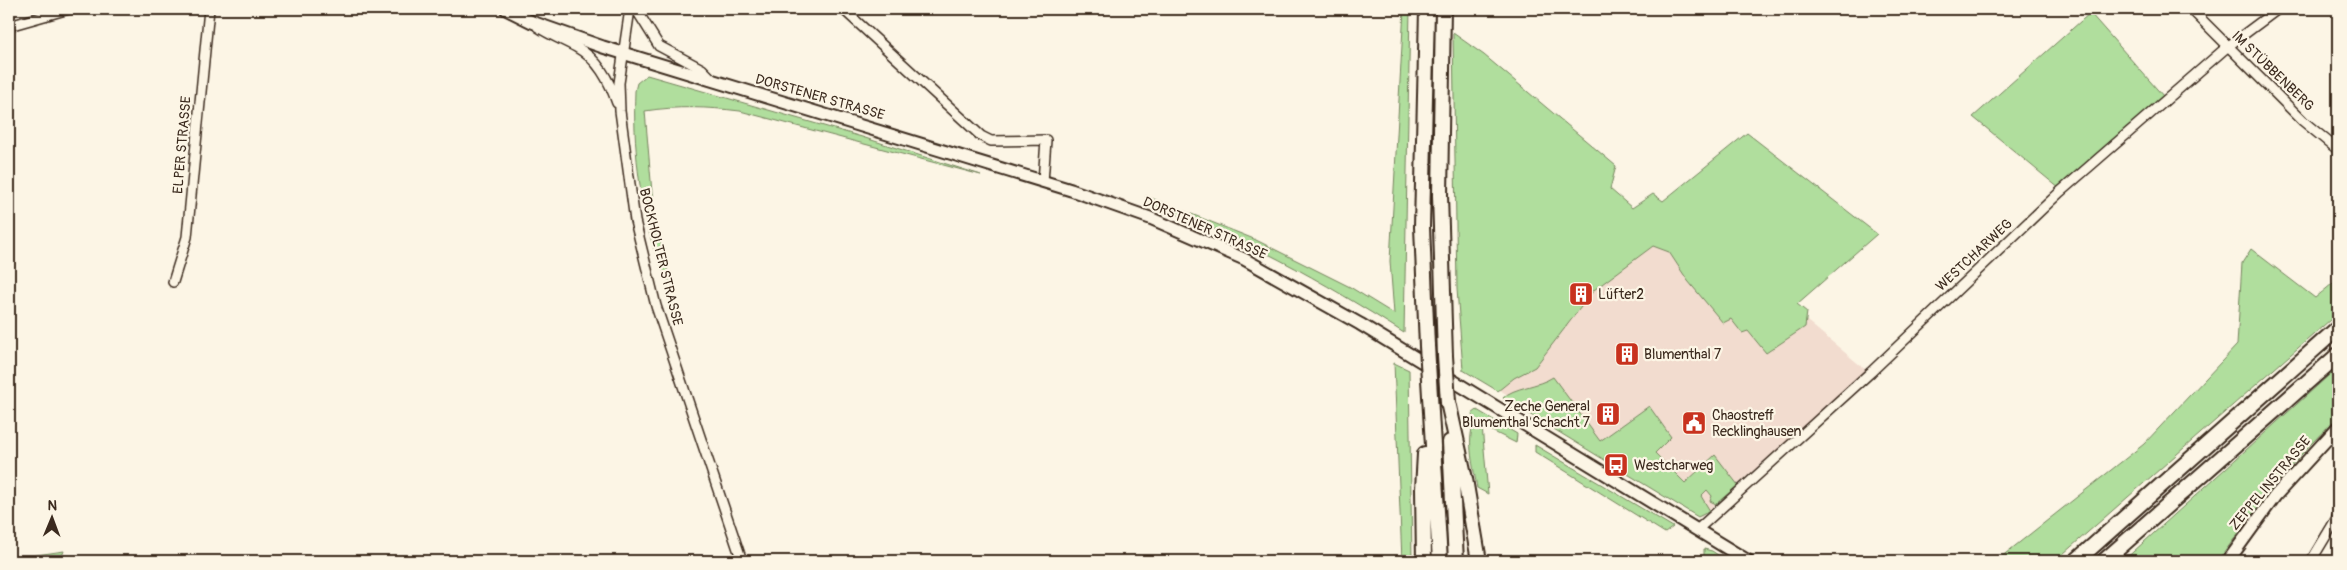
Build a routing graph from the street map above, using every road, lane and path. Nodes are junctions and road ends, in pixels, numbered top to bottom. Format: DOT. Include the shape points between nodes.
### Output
graph roads {
  1 [pos="69,9"];
  2 [pos="209,9"];
  3 [pos="506,9"];
  4 [pos="630,9"];
  5 [pos="636,9"];
  6 [pos="843,9"];
  7 [pos="1427,9"];
  8 [pos="1443,9"];
  9 [pos="2191,9"];
  10 [pos="2278,9"];
  11 [pos="532,22"];
  12 [pos="9,26"];
  13 [pos="2228,46"];
  14 [pos="624,53"];
  15 [pos="714,81"];
  16 [pos="620,111"];
  17 [pos="2338,150"];
  18 [pos="1043,182"];
  19 [pos="173,282"];
  20 [pos="2338,328"];
  21 [pos="2338,355"];
  22 [pos="1430,396"];
  23 [pos="1448,402"];
  24 [pos="2338,427"];
  25 [pos="2338,516"];
  26 [pos="1697,530"];
  27 [pos="2091,548"];
  28 [pos="742,561"];
  29 [pos="1424,561"];
  30 [pos="1440,561"];
  31 [pos="1456,561"];
  32 [pos="1479,561"];
  33 [pos="1748,561"];
  34 [pos="2069,561"];
  35 [pos="2076,561"];
  36 [pos="2104,561"];
  37 [pos="2228,561"];
  38 [pos="2311,561"];
  1 -- 12 [label="street"];
  2 -- 19 [label="street, ELPER STRASSE" via="187,237"];
  3 -- 11 [label="main road, DORSTENER STRASSE"];
  4 -- 14 [label="street, BOCKHOLTER STRASSE"];
  5 -- 15 [label="street" via="660,46 702,69"];
  6 -- 18 [label="street" via="981,136 991,141 1046,140"];
  7 -- 22 [label="highway, bridge" via="1422,227"];
  8 -- 23 [label="highway, bridge" via="1440,195"];
  9 -- 13 [label="street, IM STÜBBENBERG"];
  10 -- 13 [label="street, WESTCHARWEG"];
  11 -- 14 [label="main road, DORSTENER STRASSE"];
  11 -- 16 [label="street" via="547,34 578,48 598,64 610,83"];
  13 -- 17 [label="street, IM STÜBBENBERG" via="2303,121"];
  13 -- 26 [label="street, WESTCHARWEG" via="2060,192 1871,372"];
  14 -- 15 [label="main road, DORSTENER STRASSE"];
  14 -- 16 [label="street, BOCKHOLTER STRASSE"];
  15 -- 18 [label="main road, DORSTENER STRASSE"];
  16 -- 28 [label="street, BOCKHOLTER STRASSE" via="635,221 656,306"];
  18 -- 26 [label="main road, DORSTENER STRASSE" via="1150,218 1244,259 1360,324"];
  20 -- 27 [label="highway"];
  21 -- 36 [label="highway"];
  22 -- 29 [label="highway" via="1422,489"];
  22 -- 30 [label="highway"];
  23 -- 31 [label="highway"];
  23 -- 32 [label="highway"];
  24 -- 37 [label="main road, ZEPPELINSTRASSE" via="2275,496"];
  25 -- 38 [label="street"];
  26 -- 33 [label="main road, DORSTENER STRASSE"];
  27 -- 34 [label="highway"];
  27 -- 35 [label="highway"];
}
